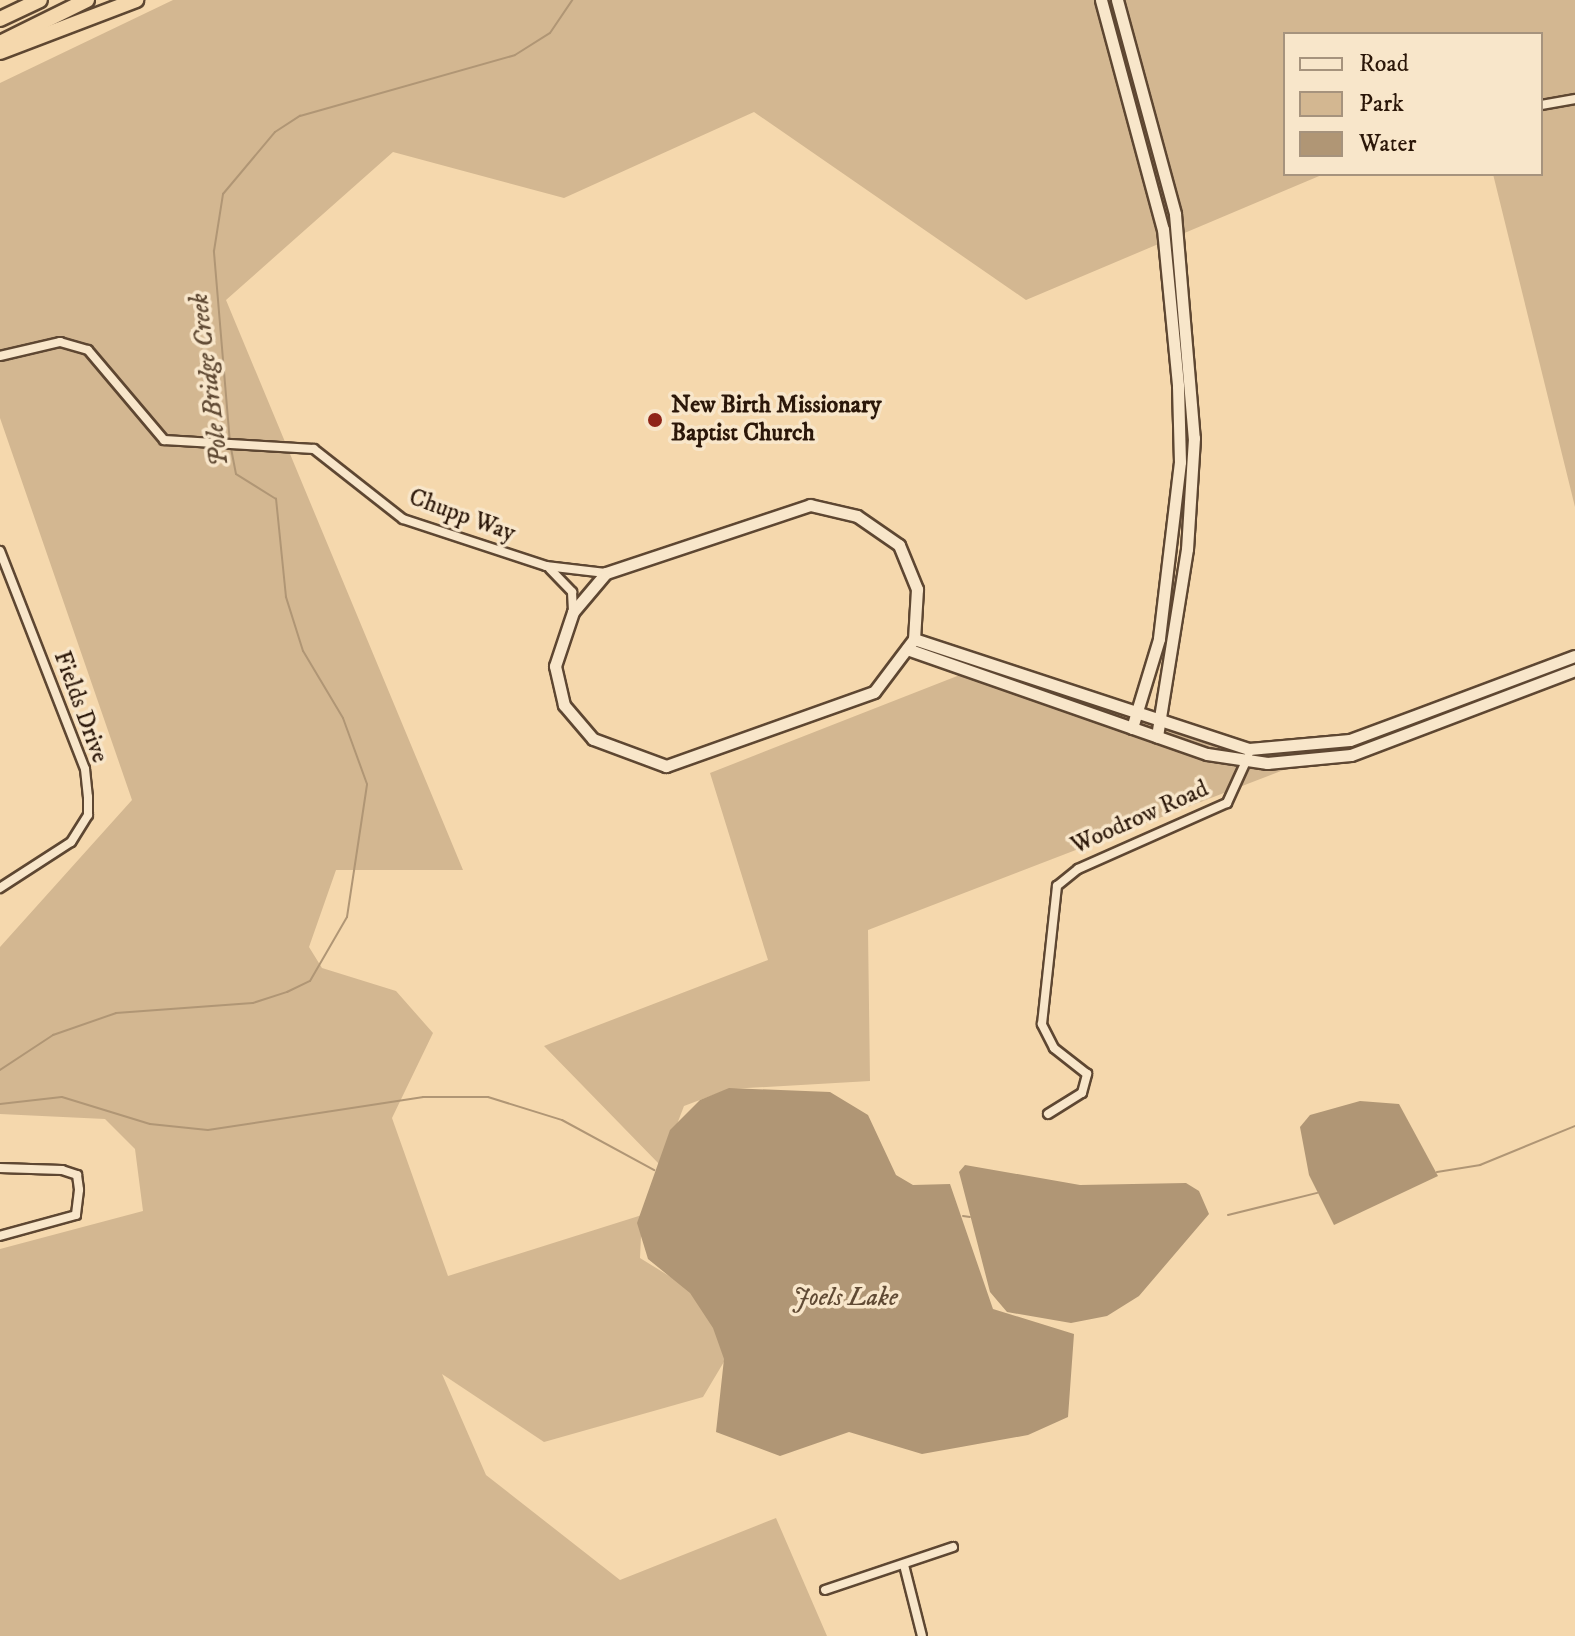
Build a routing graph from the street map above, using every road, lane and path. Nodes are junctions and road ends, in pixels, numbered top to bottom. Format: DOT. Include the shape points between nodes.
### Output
graph roads {
  1 [pos="37,0"];
  2 [pos="87,0"];
  3 [pos="136,0"];
  4 [pos="1101,0"];
  5 [pos="1117,0"];
  6 [pos="0,19"];
  7 [pos="0,43"];
  8 [pos="0,52"];
  9 [pos="1575,99"];
  10 [pos="1543,105"];
  11 [pos="0,356"];
  12 [pos="0,551"];
  13 [pos="546,566"];
  14 [pos="606,573"];
  15 [pos="573,612"];
  16 [pos="911,644"];
  17 [pos="1575,656"];
  18 [pos="1575,670"];
  19 [pos="1134,722"];
  20 [pos="1159,731"];
  21 [pos="1248,755"];
  22 [pos="0,888"];
  23 [pos="1048,1114"];
  24 [pos="0,1168"];
  25 [pos="0,1236"];
  26 [pos="953,1547"];
  27 [pos="904,1565"];
  28 [pos="825,1590"];
  29 [pos="922,1636"];
  1 -- 6 [label="highway"];
  2 -- 7 [label="highway"];
  3 -- 8 [label="highway"];
  4 -- 19 [label="street" via="1163,229 1178,386 1180,462 1159,639"];
  5 -- 20 [label="street" via="1175,214 1194,438 1187,549"];
  9 -- 10 [label="street"];
  11 -- 13 [label="street, Chupp Way" via="60,342 88,350 164,440 314,449 403,519"];
  12 -- 22 [label="street, Fields Drive" via="85,769 88,815 71,842"];
  13 -- 14 [label="street, Chupp Way"];
  13 -- 15 [label="street" via="572,592"];
  14 -- 15 [label="street"];
  14 -- 16 [label="street" via="810,505 857,516 899,545 917,589"];
  15 -- 16 [label="street" via="555,666 564,705 593,739 666,766 874,692"];
  16 -- 19 [label="street"];
  17 -- 21 [label="street" via="1350,740"];
  18 -- 21 [label="street" via="1351,755"];
  19 -- 20 [label="street"];
  20 -- 21 [label="street"];
  21 -- 23 [label="street, Woodrow Road" via="1227,803 1078,869 1057,886 1042,1024 1054,1048 1087,1074 1082,1093"];
  24 -- 25 [label="street" via="62,1170 77,1175 79,1190 76,1215"];
  26 -- 27 [label="street"];
  27 -- 28 [label="street"];
  27 -- 29 [label="street"];
}
